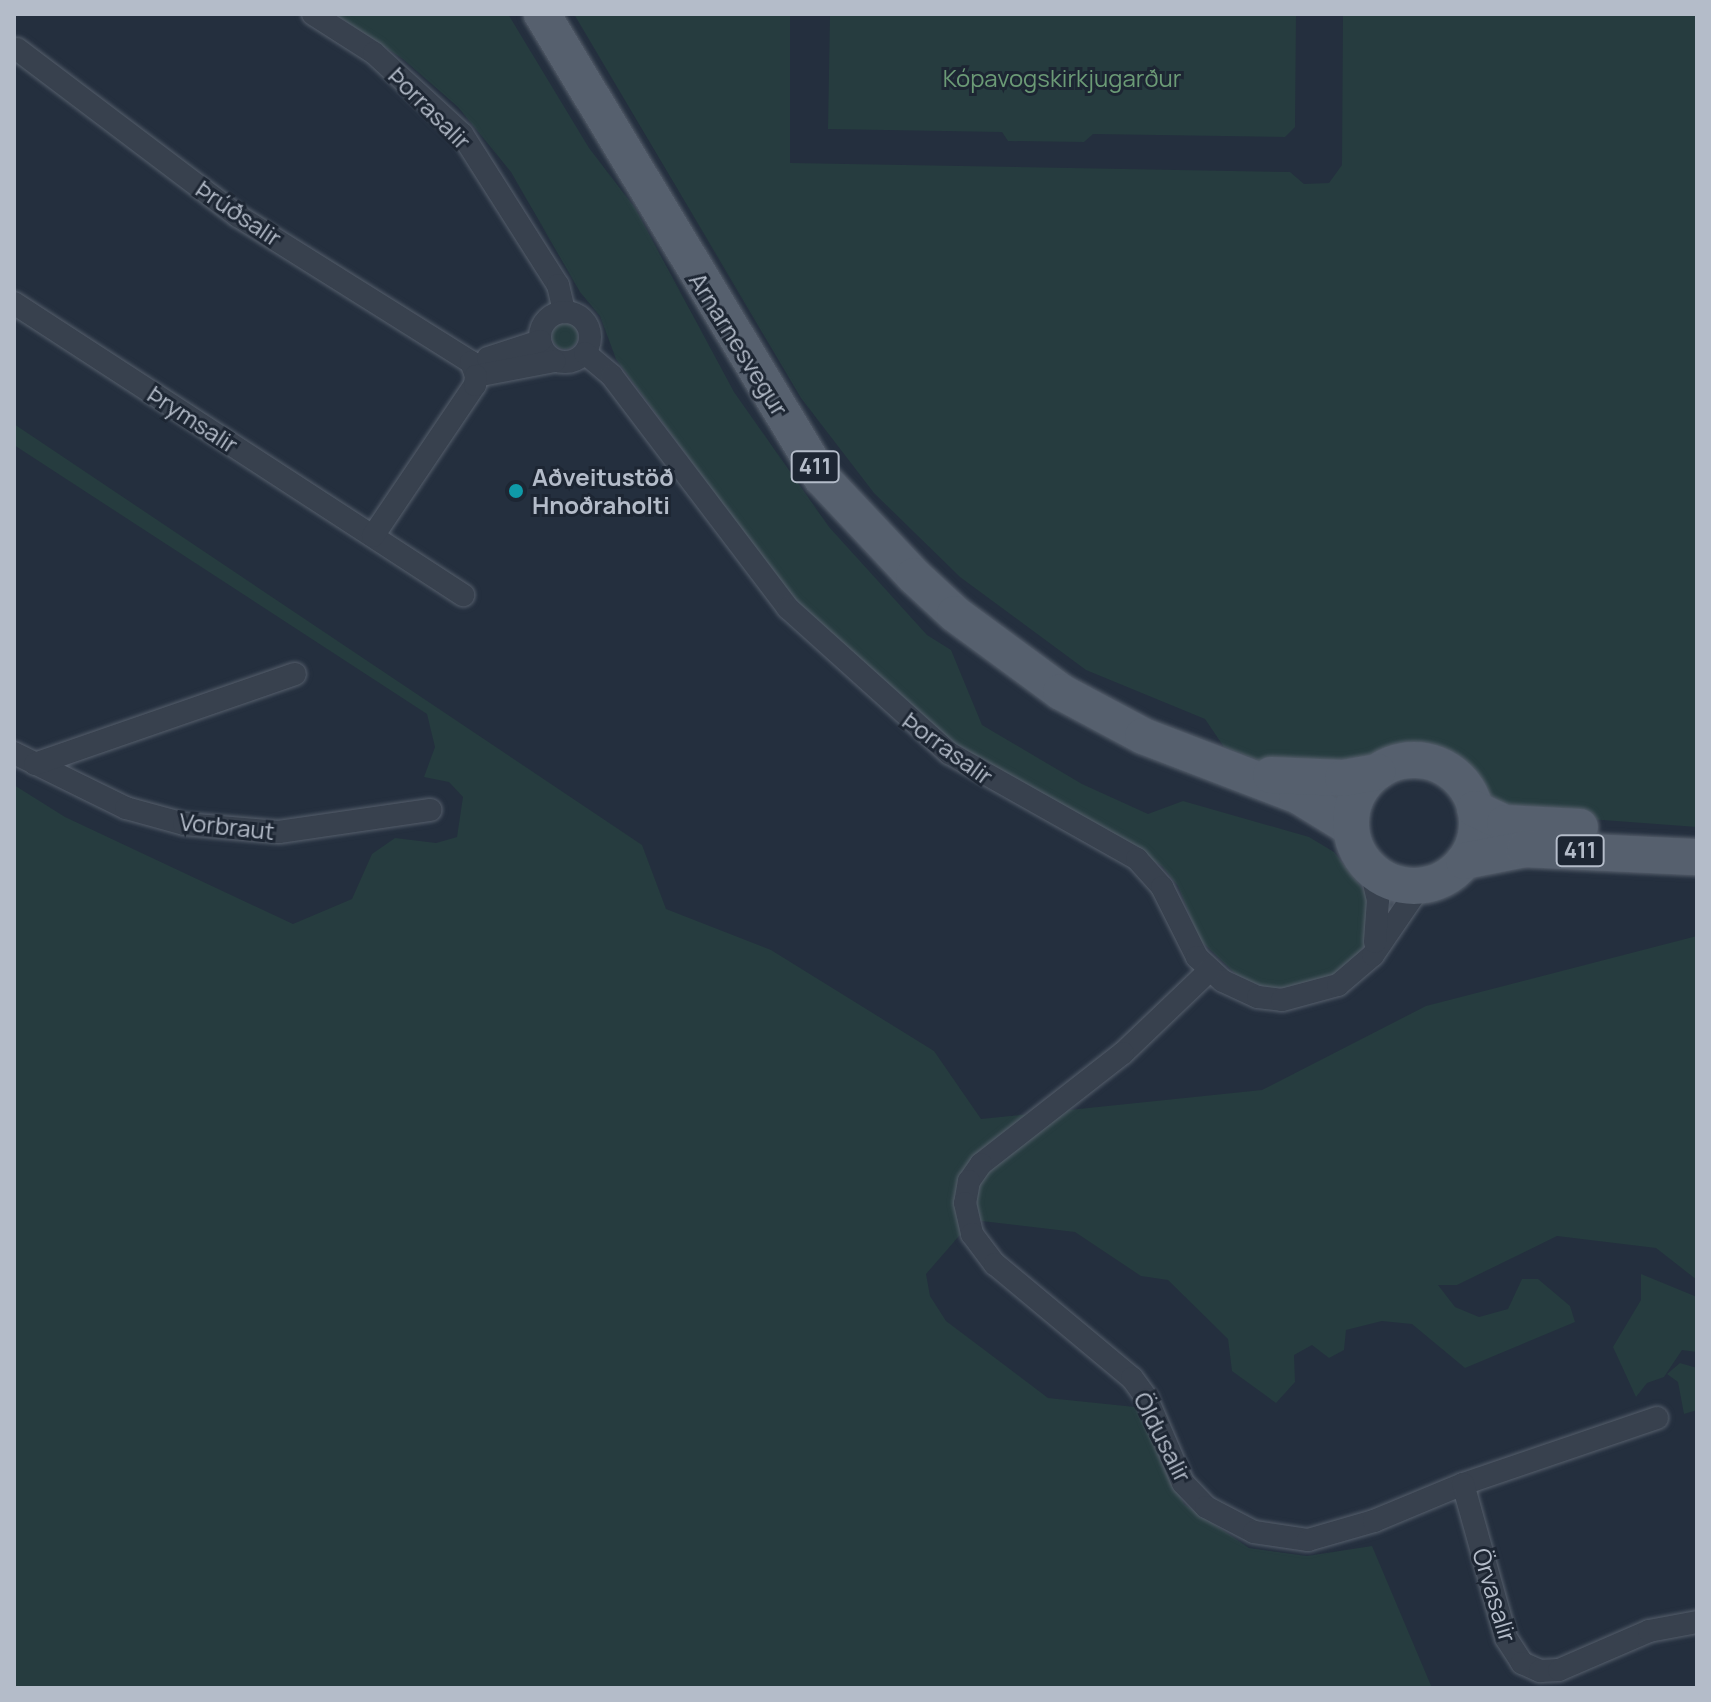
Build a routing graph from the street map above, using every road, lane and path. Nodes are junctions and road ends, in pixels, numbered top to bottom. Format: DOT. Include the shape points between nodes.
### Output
graph roads {
  1 [pos="313,14"];
  2 [pos="542,14"];
  3 [pos="17,49"];
  4 [pos="14,303"];
  5 [pos="564,312"];
  6 [pos="540,341"];
  7 [pos="585,353"];
  8 [pos="555,361"];
  9 [pos="474,369"];
  10 [pos="373,536"];
  11 [pos="463,595"];
  12 [pos="295,674"];
  13 [pos="14,753"];
  14 [pos="35,764"];
  15 [pos="1238,769"];
  16 [pos="1377,772"];
  17 [pos="1475,809"];
  18 [pos="430,810"];
  19 [pos="1351,828"];
  20 [pos="1697,834"];
  21 [pos="1697,857"];
  22 [pos="1464,861"];
  23 [pos="1371,870"];
  24 [pos="1420,886"];
  25 [pos="1373,955"];
  26 [pos="1210,970"];
  27 [pos="1657,1418"];
  28 [pos="1463,1484"];
  29 [pos="1697,1622"];
  1 -- 5 [label="street, Þorrasalir" via="374,53 462,134 558,285"];
  2 -- 15 [label="main road, Arnarnesvegur / 411" via="813,464 854,515 955,614 1061,692 1143,736"];
  3 -- 9 [label="street, Þrúðsalir" via="238,216"];
  4 -- 10 [label="street, Þrymsalir"];
  5 -- 6 [label="street" via="548,318"];
  5 -- 7 [label="street, Þorrasalir" via="586,322 591,338"];
  6 -- 8 [label="street"];
  6 -- 9 [label="street"];
  7 -- 8 [label="street" via="572,362"];
  7 -- 26 [label="street, Þorrasalir" via="612,376 788,608 949,753 1137,859 1162,887 1187,941"];
  8 -- 9 [label="street"];
  9 -- 10 [label="street" via="475,385"];
  10 -- 11 [label="street, Þrymsalir"];
  12 -- 14 [label="street"];
  13 -- 14 [label="street, Vorbraut"];
  14 -- 18 [label="street, Vorbraut" via="126,808 184,824 279,832"];
  15 -- 16 [label="main road, Arnarnesvegur / 411" via="1308,778"];
  15 -- 19 [label="main road, Arnarnesvegur / 411" via="1323,808"];
  16 -- 17 [label="main road, 411" via="1401,762 1427,761 1458,778"];
  16 -- 19 [label="main road" via="1356,796"];
  17 -- 20 [label="main road, 411" via="1505,823"];
  17 -- 22 [label="main road" via="1477,827"];
  19 -- 23 [label="main road"];
  21 -- 22 [label="main road, 411" via="1525,849"];
  22 -- 24 [label="main road, 411" via="1452,873"];
  23 -- 24 [label="main road" via="1396,884"];
  23 -- 25 [label="street" via="1379,921"];
  24 -- 25 [label="street, Þorrasalir"];
  25 -- 26 [label="street, Þorrasalir" via="1338,985 1282,1000 1238,989"];
  26 -- 28 [label="street, Öldusalir" via="1123,1053 981,1164 969,1181 965,1203 972,1234 995,1264 1132,1378 1147,1399 1183,1483 1230,1523 1282,1539 1308,1540 1374,1521"];
  27 -- 28 [label="street, Öldusalir"];
  28 -- 29 [label="street, Örvasalir" via="1506,1638 1522,1663 1540,1671 1559,1670 1649,1631"];
}
